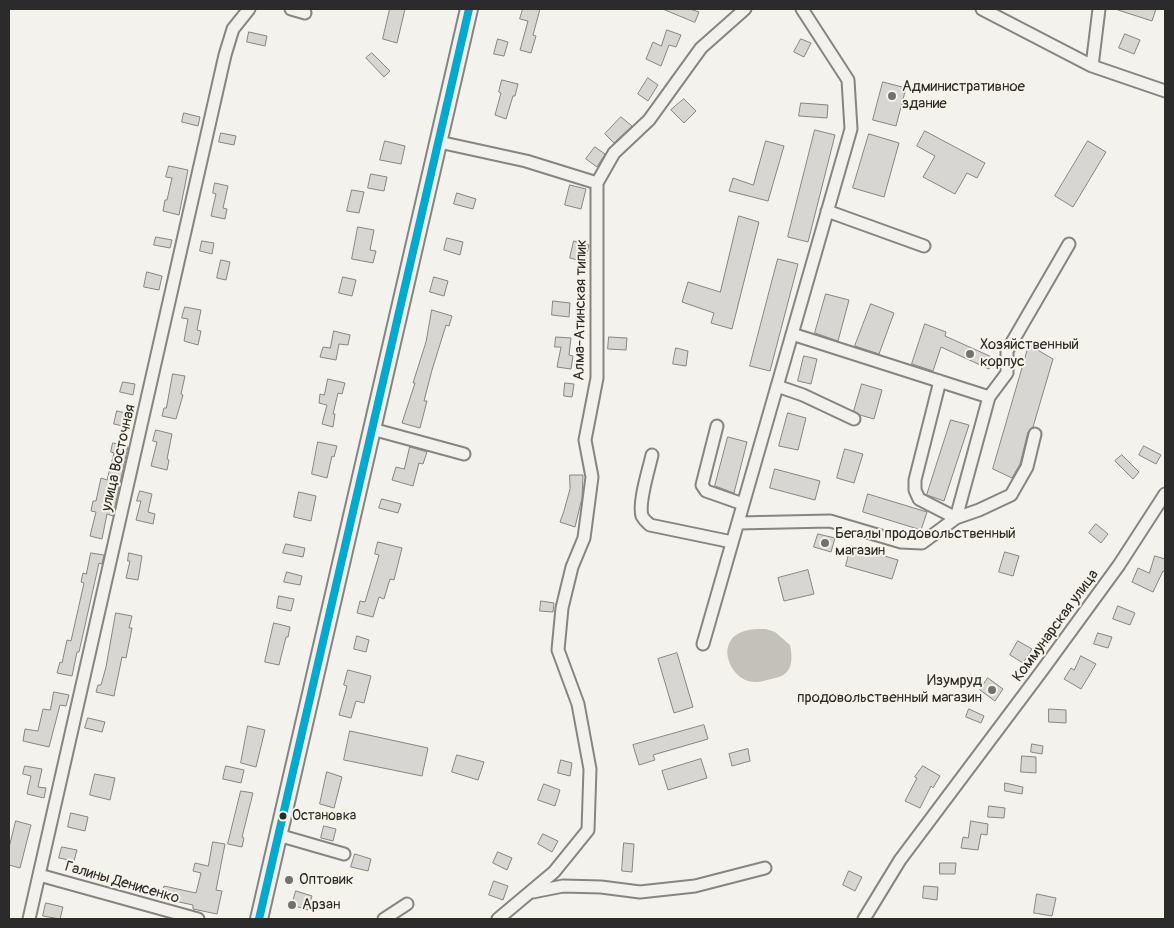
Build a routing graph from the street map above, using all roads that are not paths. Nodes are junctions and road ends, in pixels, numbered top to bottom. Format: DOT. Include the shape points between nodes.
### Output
graph roads {
  1 [pos="249,9"];
  2 [pos="291,9"];
  3 [pos="469,9"];
  4 [pos="745,9"];
  5 [pos="802,9"];
  6 [pos="982,9"];
  7 [pos="1099,9"];
  8 [pos="306,13"];
  9 [pos="1092,66"];
  10 [pos="1165,91"];
  11 [pos="439,142"];
  12 [pos="597,183"];
  13 [pos="827,212"];
  14 [pos="1069,244"];
  15 [pos="924,246"];
  16 [pos="792,334"];
  17 [pos="940,381"];
  18 [pos="777,386"];
  19 [pos="989,397"];
  20 [pos="854,419"];
  21 [pos="718,426"];
  22 [pos="372,429"];
  23 [pos="1035,434"];
  24 [pos="464,454"];
  25 [pos="652,455"];
  26 [pos="1165,494"];
  27 [pos="743,504"];
  28 [pos="956,518"];
  29 [pos="738,523"];
  30 [pos="732,542"];
  31 [pos="703,644"];
  32 [pos="278,835"];
  33 [pos="344,854"];
  34 [pos="765,868"];
  35 [pos="39,875"];
  36 [pos="530,893"];
  37 [pos="406,904"];
  38 [pos="29,919"];
  39 [pos="198,919"];
  40 [pos="259,919"];
  41 [pos="384,919"];
  42 [pos="498,919"];
  43 [pos="864,919"];
  1 -- 35 [label="street, улица Восточная" via="233,29 225,55"];
  2 -- 8 [label="street"];
  3 -- 11 [label="highway"];
  4 -- 12 [label="street, Алма-Атинская типик" via="701,48 649,120 614,153"];
  5 -- 13 [label="street" via="848,80 851,129"];
  6 -- 9 [label="street"];
  7 -- 9 [label="street"];
  9 -- 10 [label="street"];
  11 -- 12 [label="street" via="526,161"];
  11 -- 22 [label="highway"];
  12 -- 36 [label="street, Алма-Атинская типик" via="597,378 585,440 592,477 584,538 572,567 562,608 558,650 578,704 590,769 588,830 554,872"];
  13 -- 15 [label="street"];
  13 -- 16 [label="street"];
  14 -- 19 [label="street" via="1007,352 1007,373"];
  16 -- 17 [label="street"];
  16 -- 18 [label="street"];
  17 -- 19 [label="street"];
  17 -- 28 [label="street" via="915,490 919,499"];
  18 -- 20 [label="street"];
  18 -- 27 [label="street"];
  19 -- 28 [label="street"];
  21 -- 27 [label="street" via="702,485 706,491"];
  22 -- 24 [label="street"];
  22 -- 32 [label="highway"];
  23 -- 28 [label="street" via="1027,467 1012,495"];
  25 -- 30 [label="street" via="641,511 643,518 650,525"];
  26 -- 43 [label="street, Коммунарская улица" via="1119,565 900,860"];
  27 -- 29 [label="street"];
  28 -- 29 [label="street" via="922,543 901,542 830,521"];
  29 -- 30 [label="street"];
  30 -- 31 [label="street"];
  32 -- 33 [label="street"];
  32 -- 40 [label="highway"];
  34 -- 36 [label="street" via="686,887 640,892 601,886 563,886"];
  35 -- 38 [label="street, улица Восточная"];
  35 -- 39 [label="street, Галины Денисенко"];
  36 -- 42 [label="street, Алма-Атинская типик"];
  37 -- 41 [label="street"];
}
